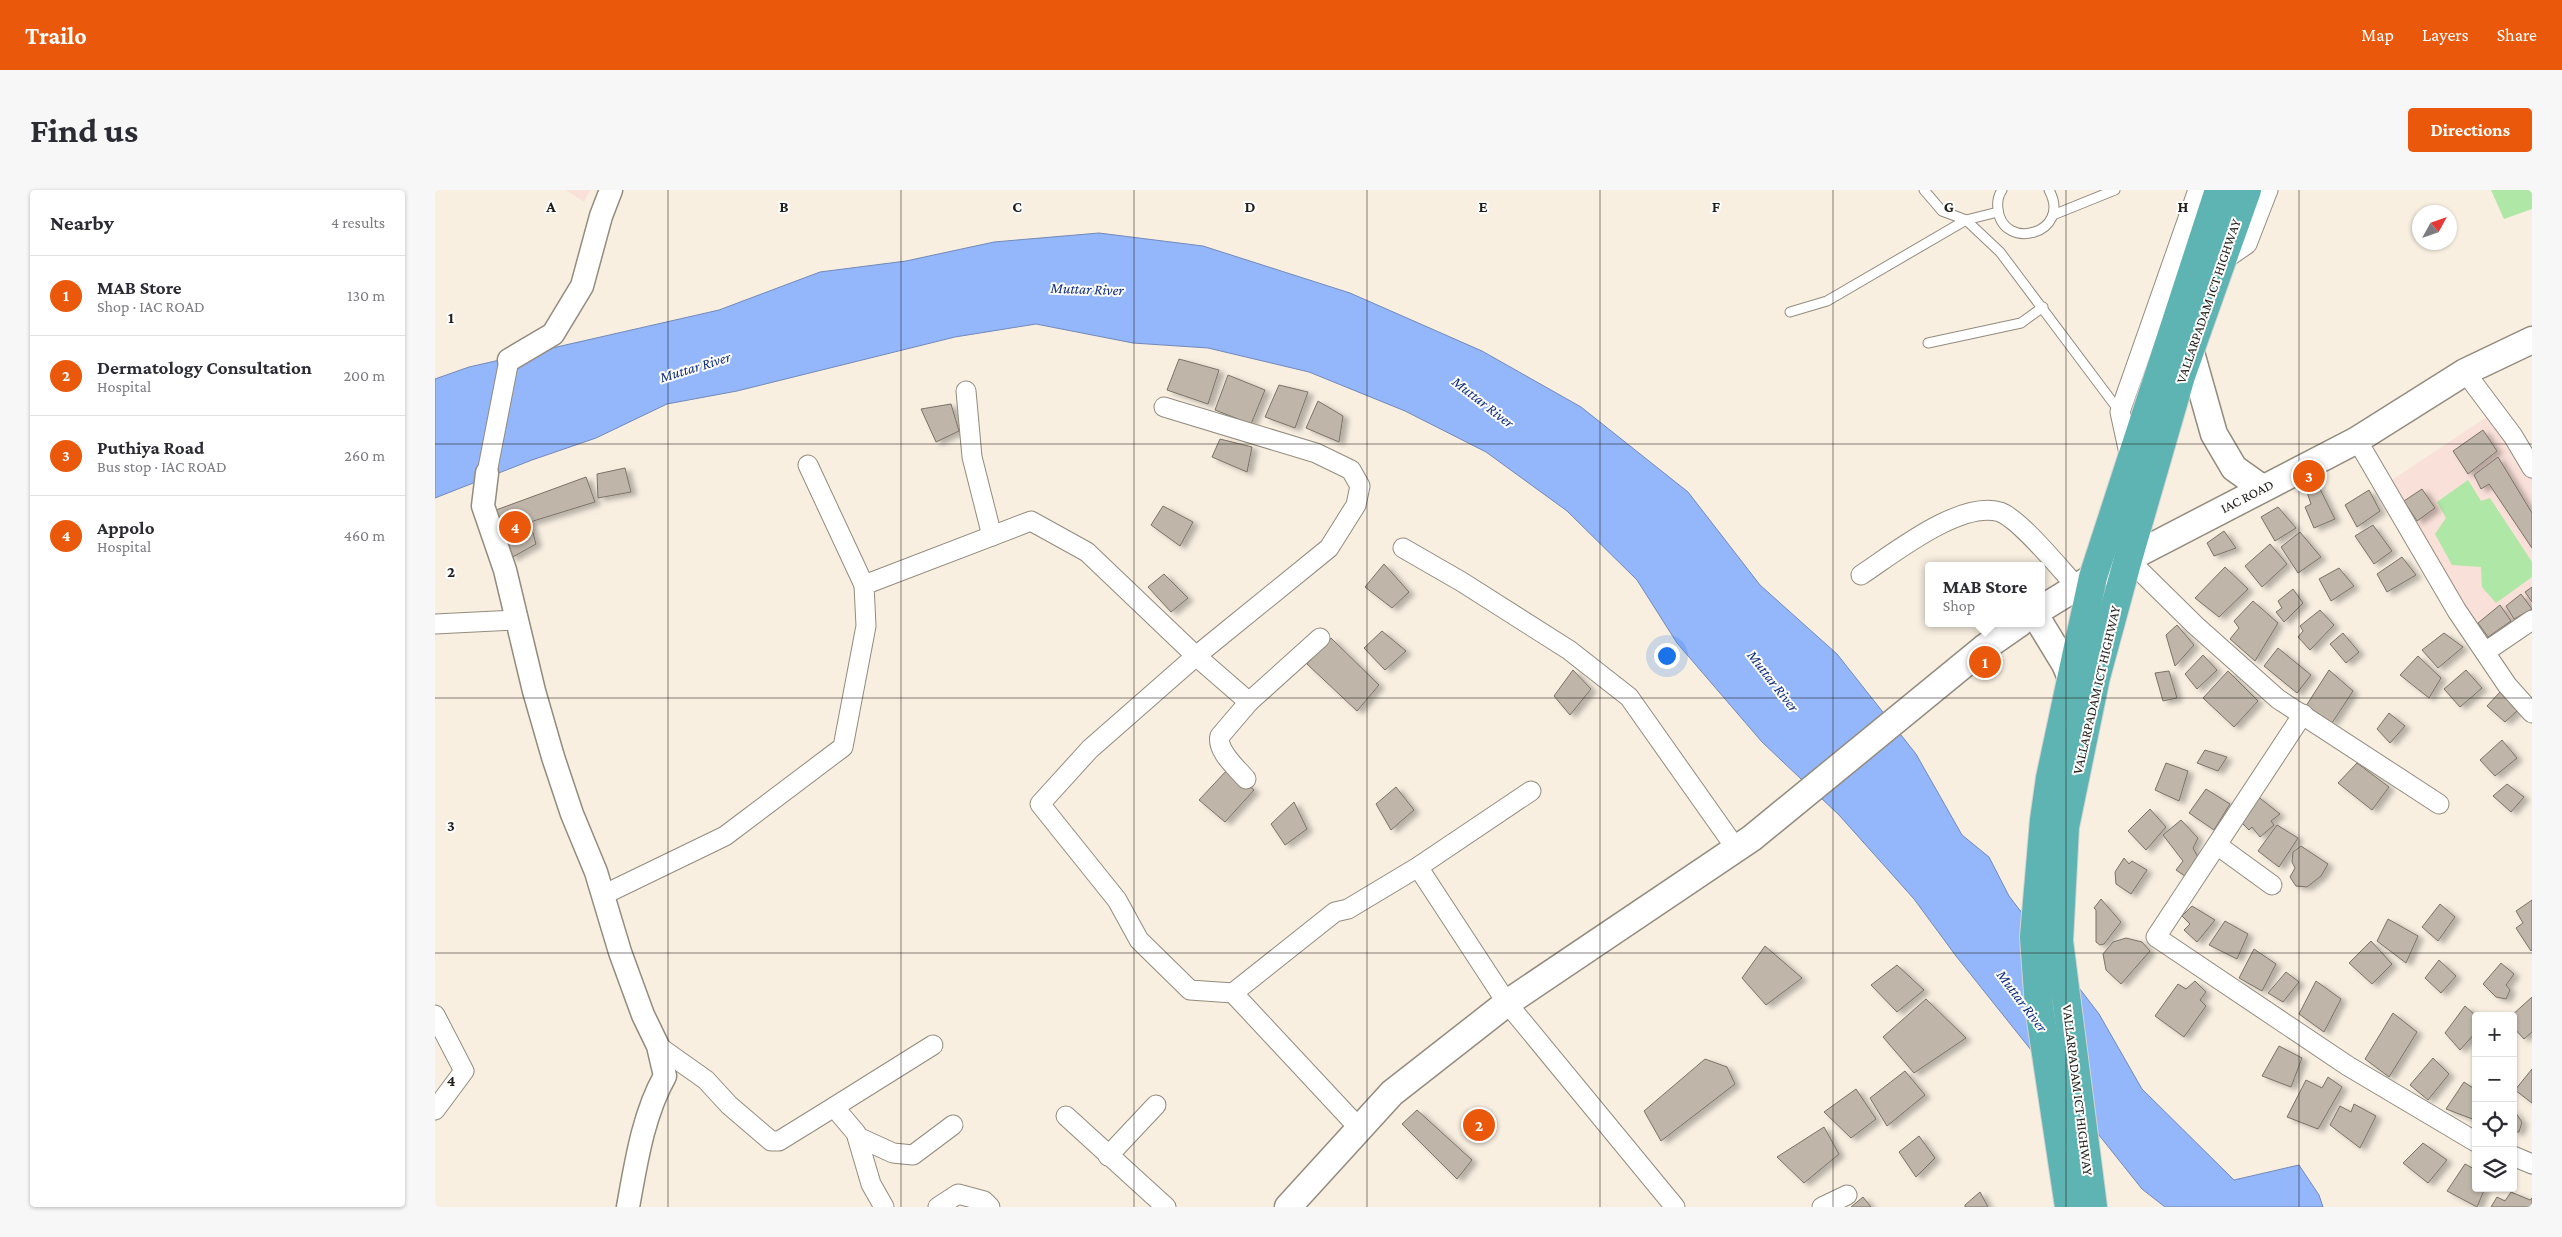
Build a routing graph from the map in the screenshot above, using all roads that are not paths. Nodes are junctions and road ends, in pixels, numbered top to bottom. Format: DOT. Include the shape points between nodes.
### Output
graph roads {
  1 [pos="611,190"];
  2 [pos="1924,190"];
  3 [pos="2002,190"];
  4 [pos="2049,190"];
  5 [pos="2115,190"];
  6 [pos="2198,190"];
  7 [pos="2219,190"];
  8 [pos="2247,190"];
  9 [pos="2268,190"];
  10 [pos="1998,212"];
  11 [pos="2053,215"];
  12 [pos="1967,220"];
  13 [pos="2221,262"];
  14 [pos="2043,307"];
  15 [pos="1790,312"];
  16 [pos="2532,340"];
  17 [pos="1928,343"];
  18 [pos="2190,349"];
  19 [pos="509,360"];
  20 [pos="2465,372"];
  21 [pos="966,391"];
  22 [pos="1164,408"];
  23 [pos="2120,412"];
  24 [pos="2357,440"];
  25 [pos="2131,459"];
  26 [pos="808,465"];
  27 [pos="2532,468"];
  28 [pos="487,473"];
  29 [pos="2262,488"];
  30 [pos="992,536"];
  31 [pos="1403,548"];
  32 [pos="2128,559"];
  33 [pos="1861,575"];
  34 [pos="2085,582"];
  35 [pos="864,585"];
  36 [pos="2045,607"];
  37 [pos="516,620"];
  38 [pos="2532,620"];
  39 [pos="435,624"];
  40 [pos="2014,627"];
  41 [pos="2042,627"];
  42 [pos="1320,638"];
  43 [pos="2485,652"];
  44 [pos="1196,656"];
  45 [pos="2071,678"];
  46 [pos="1249,702"];
  47 [pos="2532,713"];
  48 [pos="2303,714"];
  49 [pos="1246,779"];
  50 [pos="1531,791"];
  51 [pos="2439,804"];
  52 [pos="2054,824"];
  53 [pos="1744,842"];
  54 [pos="2217,845"];
  55 [pos="1418,867"];
  56 [pos="2272,885"];
  57 [pos="603,895"];
  58 [pos="1233,993"];
  59 [pos="1507,1003"];
  60 [pos="435,1015"];
  61 [pos="933,1045"];
  62 [pos="658,1046"];
  63 [pos="1155,1105"];
  64 [pos="834,1106"];
  65 [pos="435,1110"];
  66 [pos="1066,1116"];
  67 [pos="953,1125"];
  68 [pos="1359,1128"];
  69 [pos="858,1137"];
  70 [pos="2472,1140"];
  71 [pos="1108,1156"];
  72 [pos="2517,1158"];
  73 [pos="2532,1164"];
  74 [pos="1847,1195"];
  75 [pos="628,1207"];
  76 [pos="884,1207"];
  77 [pos="938,1207"];
  78 [pos="990,1207"];
  79 [pos="1166,1207"];
  80 [pos="1287,1207"];
  81 [pos="1675,1207"];
  82 [pos="1822,1207"];
  83 [pos="2069,1207"];
  84 [pos="2093,1207"];
  1 -- 19 [label="street" via="582,286 553,334"];
  2 -- 12 [label="lane" via="1943,211"];
  3 -- 10 [label="lane"];
  4 -- 11 [label="lane"];
  5 -- 11 [label="lane"];
  6 -- 23 [label="street"];
  7 -- 25 [label="highway, VALLARPADAM ICT HIGHWAY"];
  8 -- 13 [label="highway, VALLARPADAM ICT HIGHWAY"];
  9 -- 13 [label="street" via="2247,244"];
  10 -- 11 [label="lane" via="2008,228 2025,234 2042,229"];
  10 -- 12 [label="lane"];
  12 -- 14 [label="lane" via="1999,252"];
  12 -- 15 [label="lane" via="1827,301"];
  13 -- 18 [label="highway, VALLARPADAM ICT HIGHWAY"];
  14 -- 17 [label="lane" via="2021,323"];
  14 -- 23 [label="lane"];
  16 -- 20 [label="main road, IAC ROAD"];
  18 -- 29 [label="main road" via="2213,434 2234,468"];
  18 -- 32 [label="highway, VALLARPADAM ICT HIGHWAY"];
  19 -- 28 [label="street"];
  20 -- 24 [label="main road, IAC ROAD"];
  20 -- 27 [label="street" via="2513,436"];
  21 -- 30 [label="street" via="972,457"];
  22 -- 44 [label="street" via="1316,453 1351,470 1360,486 1356,505 1329,548"];
  23 -- 25 [label="street"];
  24 -- 29 [label="main road, IAC ROAD"];
  24 -- 43 [label="street" via="2457,611"];
  25 -- 34 [label="highway, VALLARPADAM ICT HIGHWAY"];
  26 -- 35 [label="street"];
  28 -- 37 [label="street" via="483,506 505,570"];
  29 -- 32 [label="main road, IAC ROAD"];
  30 -- 35 [label="street"];
  30 -- 44 [label="street" via="1031,521 1087,552"];
  31 -- 53 [label="street" via="1569,650 1629,697"];
  32 -- 34 [label="main road, IAC ROAD"];
  32 -- 48 [label="street" via="2195,625 2279,699"];
  32 -- 52 [label="highway, VALLARPADAM ICT HIGHWAY"];
  33 -- 34 [label="street" via="1954,516 2000,512 2015,521"];
  34 -- 36 [label="main road, IAC ROAD"];
  34 -- 45 [label="highway, VALLARPADAM ICT HIGHWAY"];
  35 -- 57 [label="street" via="866,626 843,747 725,836"];
  37 -- 39 [label="street"];
  37 -- 57 [label="street" via="553,757"];
  38 -- 43 [label="street"];
  40 -- 53 [label="main road"];
  41 -- 45 [label="main road"];
  42 -- 46 [label="street"];
  43 -- 47 [label="street" via="2507,685"];
  44 -- 46 [label="street"];
  44 -- 58 [label="street" via="1090,749 1040,804 1117,900 1139,940 1190,990"];
  45 -- 52 [label="highway, VALLARPADAM ICT HIGHWAY" via="2050,778"];
  46 -- 49 [label="street" via="1225,728 1218,741"];
  48 -- 51 [label="street"];
  48 -- 54 [label="street"];
  50 -- 55 [label="street"];
  52 -- 83 [label="highway, VALLARPADAM ICT HIGHWAY" via="2034,937 2039,1007"];
  52 -- 84 [label="highway, VALLARPADAM ICT HIGHWAY" via="2059,941"];
  53 -- 59 [label="main road"];
  54 -- 56 [label="street"];
  54 -- 70 [label="street" via="2156,937 2348,1066"];
  55 -- 58 [label="street" via="1348,909 1335,912"];
  55 -- 59 [label="street"];
  57 -- 62 [label="street" via="620,952"];
  58 -- 68 [label="street"];
  59 -- 68 [label="main road" via="1392,1093"];
  59 -- 81 [label="street"];
  60 -- 65 [label="street" via="464,1071"];
  61 -- 64 [label="street"];
  62 -- 64 [label="street" via="706,1080 771,1141 787,1137"];
  62 -- 75 [label="street" via="665,1076 652,1099"];
  63 -- 71 [label="street"];
  64 -- 69 [label="street"];
  66 -- 71 [label="street"];
  67 -- 69 [label="street" via="913,1155 893,1153"];
  68 -- 80 [label="main road"];
  69 -- 76 [label="street" via="871,1184"];
  71 -- 79 [label="street"];
  72 -- 73 [label="street"];
  74 -- 82 [label="street"];
  77 -- 78 [label="street" via="958,1194 984,1201"];
}
